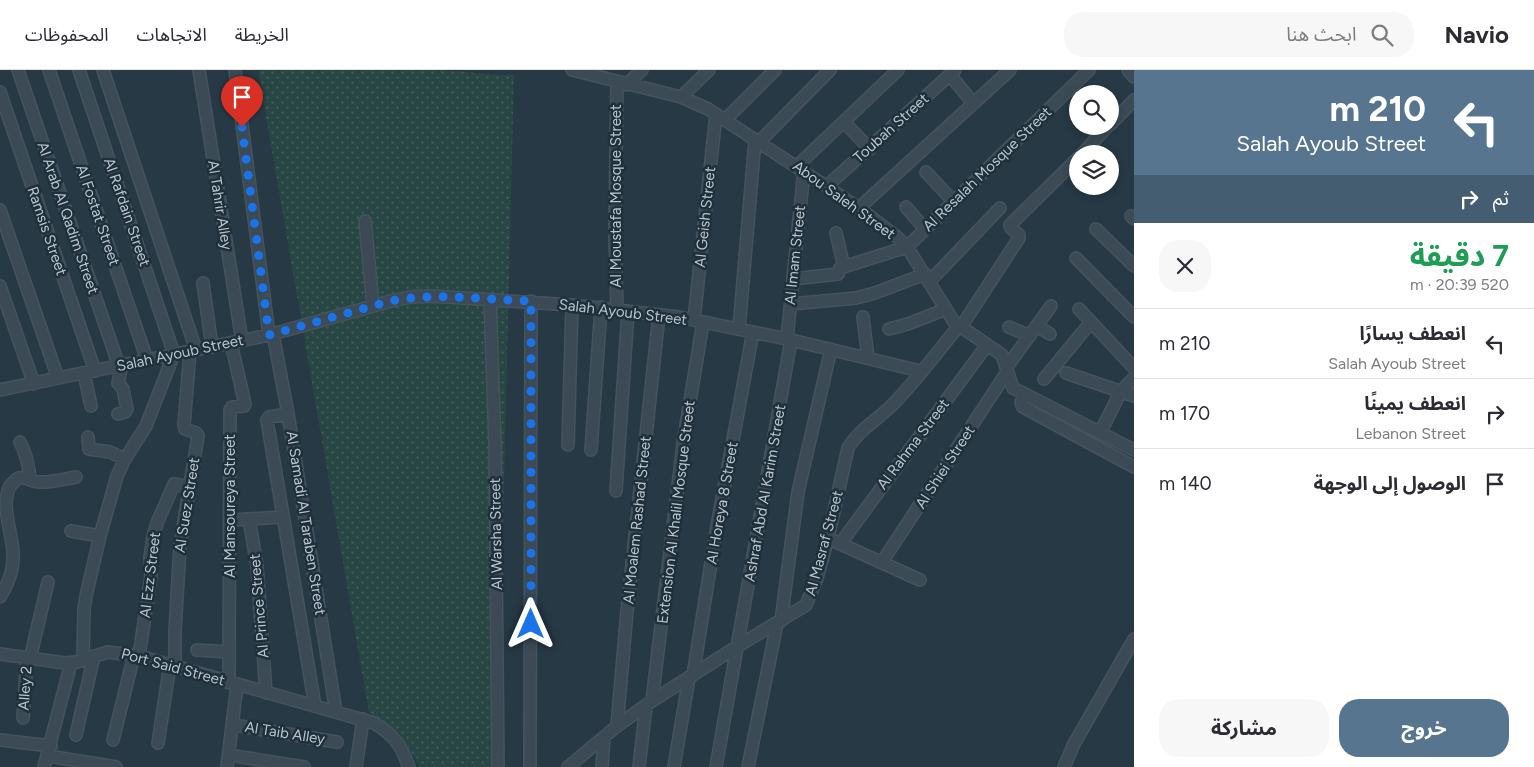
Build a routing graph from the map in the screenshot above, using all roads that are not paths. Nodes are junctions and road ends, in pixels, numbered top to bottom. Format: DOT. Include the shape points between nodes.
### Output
graph roads {
  1 [pos="18,70"];
  2 [pos="49,70"];
  3 [pos="79,70"];
  4 [pos="103,70"];
  5 [pos="199,70"];
  6 [pos="235,70"];
  7 [pos="642,70"];
  8 [pos="710,70"];
  9 [pos="775,70"];
  10 [pos="830,70"];
  11 [pos="898,70"];
  12 [pos="1010,70"];
  13 [pos="1089,70"];
  14 [pos="1128,70"];
  15 [pos="578,71"];
  16 [pos="952,73"];
  17 [pos="1134,77"];
  18 [pos="621,83"];
  19 [pos="0,92"];
  20 [pos="681,97"];
  21 [pos="1134,100"];
  22 [pos="973,103"];
  23 [pos="1119,115"];
  24 [pos="721,117"];
  25 [pos="844,122"];
  26 [pos="1100,135"];
  27 [pos="757,141"];
  28 [pos="1090,145"];
  29 [pos="870,149"];
  30 [pos="1069,167"];
  31 [pos="801,168"];
  32 [pos="926,172"];
  33 [pos="827,186"];
  34 [pos="954,202"];
  35 [pos="906,207"];
  36 [pos="859,208"];
  37 [pos="1000,208"];
  38 [pos="0,210"];
  39 [pos="365,221"];
  40 [pos="1096,229"];
  41 [pos="926,230"];
  42 [pos="836,233"];
  43 [pos="907,247"];
  44 [pos="1076,258"];
  45 [pos="1134,266"];
  46 [pos="844,267"];
  47 [pos="927,278"];
  48 [pos="793,279"];
  49 [pos="203,283"];
  50 [pos="0,286"];
  51 [pos="490,300"];
  52 [pos="531,301"];
  53 [pos="790,304"];
  54 [pos="572,305"];
  55 [pos="373,306"];
  56 [pos="1051,306"];
  57 [pos="601,308"];
  58 [pos="946,309"];
  59 [pos="1079,309"];
  60 [pos="622,310"];
  61 [pos="658,315"];
  62 [pos="1134,316"];
  63 [pos="863,317"];
  64 [pos="698,322"];
  65 [pos="1091,322"];
  66 [pos="1037,326"];
  67 [pos="960,327"];
  68 [pos="1009,327"];
  69 [pos="739,329"];
  70 [pos="889,329"];
  71 [pos="753,332"];
  72 [pos="271,334"];
  73 [pos="1050,334"];
  74 [pos="1030,336"];
  75 [pos="789,339"];
  76 [pos="236,342"];
  77 [pos="987,345"];
  78 [pos="212,347"];
  79 [pos="831,349"];
  80 [pos="193,351"];
  81 [pos="174,354"];
  82 [pos="868,358"];
  83 [pos="147,360"];
  84 [pos="120,366"];
  85 [pos="1134,368"];
  86 [pos="1007,370"];
  87 [pos="920,371"];
  88 [pos="89,372"];
  89 [pos="1066,373"];
  90 [pos="58,378"];
  91 [pos="1134,378"];
  92 [pos="1044,379"];
  93 [pos="34,384"];
  94 [pos="0,390"];
  95 [pos="1121,391"];
  96 [pos="1024,394"];
  97 [pos="1134,396"];
  98 [pos="91,406"];
  99 [pos="118,414"];
  100 [pos="288,414"];
  101 [pos="1100,433"];
  102 [pos="88,437"];
  103 [pos="20,442"];
  104 [pos="568,445"];
  105 [pos="590,450"];
  106 [pos="1134,450"];
  107 [pos="125,459"];
  108 [pos="1134,467"];
  109 [pos="76,477"];
  110 [pos="30,480"];
  111 [pos="190,487"];
  112 [pos="616,491"];
  113 [pos="282,517"];
  114 [pos="250,519"];
  115 [pos="231,520"];
  116 [pos="4,529"];
  117 [pos="71,531"];
  118 [pos="100,536"];
  119 [pos="231,536"];
  120 [pos="252,536"];
  121 [pos="828,538"];
  122 [pos="840,544"];
  123 [pos="882,562"];
  124 [pos="920,580"];
  125 [pos="48,582"];
  126 [pos="0,596"];
  127 [pos="779,622"];
  128 [pos="1134,639"];
  129 [pos="738,646"];
  130 [pos="197,650"];
  131 [pos="229,652"];
  132 [pos="0,654"];
  133 [pos="137,655"];
  134 [pos="29,658"];
  135 [pos="88,658"];
  136 [pos="71,663"];
  137 [pos="172,666"];
  138 [pos="691,676"];
  139 [pos="233,684"];
  140 [pos="266,693"];
  141 [pos="649,704"];
  142 [pos="315,706"];
  143 [pos="336,712"];
  144 [pos="23,718"];
  145 [pos="363,719"];
  146 [pos="233,725"];
  147 [pos="617,726"];
  148 [pos="76,735"];
  149 [pos="604,737"];
  150 [pos="0,740"];
  151 [pos="113,740"];
  152 [pos="337,742"];
  153 [pos="158,743"];
  154 [pos="229,755"];
  155 [pos="48,757"];
  156 [pos="116,767"];
  157 [pos="227,767"];
  158 [pos="304,767"];
  159 [pos="356,767"];
  160 [pos="409,767"];
  161 [pos="498,767"];
  162 [pos="530,767"];
  163 [pos="568,767"];
  164 [pos="602,767"];
  165 [pos="639,767"];
  166 [pos="674,767"];
  167 [pos="716,767"];
  168 [pos="748,767"];
  169 [pos="1064,767"];
  1 -- 84 [label="street, Al Arab Al Qadim Street"];
  2 -- 83 [label="street, Al Fostat Street"];
  3 -- 81 [label="street, Al Rafdain Street"];
  4 -- 80 [label="street"];
  5 -- 76 [label="street, Al Tahrir Alley"];
  6 -- 72 [label="street, Al Samadi Al Taraben Street"];
  7 -- 18 [label="street"];
  8 -- 20 [label="street"];
  9 -- 24 [label="street"];
  10 -- 27 [label="street"];
  11 -- 25 [label="street"];
  12 -- 22 [label="street"];
  13 -- 34 [label="street, Al Resalah Mosque Street"];
  14 -- 17 [label="street"];
  15 -- 18 [label="street, Abou Saleh Street"];
  16 -- 22 [label="street"];
  16 -- 29 [label="street, Toubah Street"];
  18 -- 20 [label="street, Abou Saleh Street"];
  18 -- 60 [label="street, Al Moustafa Mosque Street" via="615,177"];
  19 -- 88 [label="street, Ramsis Street"];
  20 -- 24 [label="street, Abou Saleh Street"];
  21 -- 23 [label="street"];
  22 -- 36 [label="street"];
  24 -- 27 [label="street, Abou Saleh Street"];
  24 -- 64 [label="street, Al Geish Street"];
  25 -- 29 [label="street"];
  25 -- 31 [label="street"];
  26 -- 28 [label="street"];
  27 -- 31 [label="street, Abou Saleh Street"];
  27 -- 69 [label="street"];
  29 -- 33 [label="street, Toubah Street"];
  30 -- 67 [label="street, Al Masraf Street" via="1010,225 1020,237"];
  31 -- 33 [label="street, Abou Saleh Street"];
  31 -- 48 [label="street, Al Imam Street"];
  32 -- 34 [label="street"];
  33 -- 36 [label="street, Abou Saleh Street"];
  34 -- 41 [label="street, Al Resalah Mosque Street"];
  35 -- 41 [label="street"];
  36 -- 43 [label="street, Abou Saleh Street"];
  37 -- 47 [label="street"];
  38 -- 90 [label="street"];
  39 -- 55 [label="street"];
  40 -- 45 [label="street"];
  41 -- 43 [label="street, Al Resalah Mosque Street"];
  42 -- 46 [label="street"];
  43 -- 46 [label="street"];
  43 -- 47 [label="street, Abou Saleh Street"];
  44 -- 62 [label="street"];
  46 -- 48 [label="street" via="837,274"];
  47 -- 53 [label="street" via="856,298"];
  47 -- 58 [label="street, Abou Saleh Street"];
  48 -- 53 [label="street, Al Imam Street"];
  49 -- 78 [label="street"];
  50 -- 93 [label="street"];
  51 -- 52 [label="street, Salah Ayoub Street"];
  51 -- 55 [label="street, Salah Ayoub Street" via="411,297"];
  51 -- 161 [label="street, Al Warsha Street"];
  52 -- 54 [label="street, Salah Ayoub Street"];
  52 -- 162 [label="street"];
  53 -- 75 [label="street, Al Imam Street"];
  54 -- 57 [label="street, Salah Ayoub Street"];
  54 -- 104 [label="street"];
  55 -- 72 [label="street, Salah Ayoub Street"];
  56 -- 66 [label="street, Al Shiei Street"];
  57 -- 60 [label="street, Salah Ayoub Street"];
  57 -- 105 [label="street"];
  58 -- 67 [label="street, Abou Saleh Street"];
  58 -- 70 [label="street"];
  59 -- 65 [label="street"];
  60 -- 61 [label="street, Salah Ayoub Street"];
  60 -- 112 [label="street, Al Moustafa Mosque Street"];
  61 -- 64 [label="street, Salah Ayoub Street"];
  61 -- 147 [label="street, Al Moalem Rashad Street"];
  63 -- 82 [label="street"];
  64 -- 69 [label="street, Salah Ayoub Street"];
  64 -- 141 [label="street, Extension Al Khalil Mosque Street"];
  65 -- 85 [label="street"];
  65 -- 92 [label="street"];
  66 -- 73 [label="street"];
  66 -- 74 [label="street, Al Shiei Street"];
  67 -- 77 [label="street, Abou Saleh Street"];
  67 -- 87 [label="street, Al Masraf Street"];
  68 -- 74 [label="street"];
  69 -- 71 [label="street, Salah Ayoub Street"];
  71 -- 75 [label="street, Salah Ayoub Street"];
  71 -- 138 [label="street, Al Horeya 8 Street"];
  72 -- 76 [label="street, Salah Ayoub Street"];
  72 -- 100 [label="street, Al Samadi Al Taraben Street"];
  74 -- 86 [label="street, Al Shiei Street"];
  75 -- 79 [label="street, Salah Ayoub Street"];
  75 -- 129 [label="street, Ashraf Abd Al Karim Street"];
  76 -- 78 [label="street, Salah Ayoub Street"];
  76 -- 115 [label="street, Al Mansoureya Street" via="245,402 244,406 230,409"];
  77 -- 86 [label="street, Abou Saleh Street" via="1002,355"];
  77 -- 122 [label="street, Al Rahma Street"];
  78 -- 80 [label="street, Salah Ayoub Street"];
  79 -- 82 [label="street, Salah Ayoub Street"];
  79 -- 127 [label="street" via="798,492"];
  80 -- 81 [label="street, Salah Ayoub Street"];
  80 -- 111 [label="street, Al Suez Street" via="184,425 185,429 198,436"];
  81 -- 83 [label="street, Salah Ayoub Street"];
  81 -- 107 [label="street" via="146,426"];
  82 -- 87 [label="street, Salah Ayoub Street"];
  83 -- 84 [label="street, Salah Ayoub Street"];
  84 -- 88 [label="street, Salah Ayoub Street"];
  84 -- 99 [label="street, Al Arab Al Qadim Street" via="118,383 123,389 126,409"];
  86 -- 96 [label="street, Abou Saleh Street" via="1011,386"];
  86 -- 123 [label="street, Al Shiei Street"];
  87 -- 121 [label="street, Al Masraf Street" via="889,408 854,438 848,448"];
  88 -- 90 [label="street, Salah Ayoub Street"];
  88 -- 98 [label="street, Ramsis Street"];
  89 -- 95 [label="street"];
  90 -- 93 [label="street, Salah Ayoub Street"];
  91 -- 95 [label="street"];
  93 -- 94 [label="street, Salah Ayoub Street"];
  95 -- 97 [label="street"];
  95 -- 101 [label="street"];
  96 -- 101 [label="street, Abou Saleh Street"];
  96 -- 108 [label="street" via="1023,407"];
  100 -- 113 [label="street" via="267,420"];
  100 -- 143 [label="street, Al Samadi Al Taraben Street"];
  101 -- 106 [label="street, Abou Saleh Street"];
  102 -- 107 [label="street" via="89,449 110,452"];
  103 -- 110 [label="street" via="26,454"];
  107 -- 118 [label="street"];
  109 -- 110 [label="street" via="38,482"];
  110 -- 116 [label="street" via="17,479 6,494"];
  111 -- 133 [label="street, Al Ezz Street" via="174,484 155,530 150,557 151,576"];
  111 -- 137 [label="street, Al Suez Street" via="180,546"];
  113 -- 114 [label="street"];
  113 -- 142 [label="street"];
  114 -- 115 [label="street"];
  114 -- 120 [label="street, Al Prince Street"];
  115 -- 119 [label="street, Al Mansoureya Street"];
  116 -- 126 [label="street" via="12,544 13,565"];
  117 -- 118 [label="street"];
  118 -- 135 [label="street" via="85,602"];
  119 -- 120 [label="street"];
  119 -- 131 [label="street, Al Mansoureya Street"];
  120 -- 140 [label="street, Al Prince Street"];
  121 -- 122 [label="street"];
  121 -- 127 [label="street, Al Masraf Street" via="809,600 800,610"];
  122 -- 123 [label="street"];
  123 -- 124 [label="street"];
  125 -- 134 [label="street, Alley 2"];
  127 -- 129 [label="street, Al Masraf Street"];
  127 -- 168 [label="street"];
  128 -- 169 [label="street"];
  129 -- 138 [label="street, Al Masraf Street"];
  129 -- 167 [label="street, Ashraf Abd Al Karim Street"];
  130 -- 131 [label="street"];
  131 -- 139 [label="street, Al Mansoureya Street"];
  132 -- 134 [label="street, Port Said Street"];
  133 -- 135 [label="street, Port Said Street" via="113,651"];
  133 -- 137 [label="street, Port Said Street"];
  133 -- 151 [label="street, Al Ezz Street"];
  134 -- 136 [label="street, Port Said Street"];
  134 -- 144 [label="street, Alley 2"];
  135 -- 136 [label="street, Port Said Street"];
  135 -- 148 [label="street"];
  136 -- 155 [label="street"];
  137 -- 139 [label="street, Port Said Street"];
  137 -- 153 [label="street, Al Suez Street"];
  138 -- 141 [label="street, Al Masraf Street"];
  138 -- 166 [label="street, Al Horeya 8 Street"];
  139 -- 140 [label="street, Port Said Street"];
  139 -- 146 [label="street, Al Mansoureya Street"];
  140 -- 142 [label="street, Port Said Street"];
  141 -- 147 [label="street, Al Masraf Street"];
  141 -- 165 [label="street, Extension Al Khalil Mosque Street"];
  142 -- 143 [label="street, Port Said Street"];
  143 -- 145 [label="street, Port Said Street"];
  145 -- 159 [label="street"];
  145 -- 160 [label="street, Port Said Street" via="392,736 405,754"];
  146 -- 152 [label="street, Al Taib Alley"];
  146 -- 154 [label="street, Al Mansoureya Street"];
  147 -- 149 [label="street, Al Masraf Street"];
  149 -- 163 [label="street, Al Masraf Street"];
  149 -- 164 [label="street"];
  150 -- 155 [label="street"];
  154 -- 157 [label="street, Al Mansoureya Street"];
  154 -- 158 [label="street"];
  155 -- 156 [label="street"];
}
